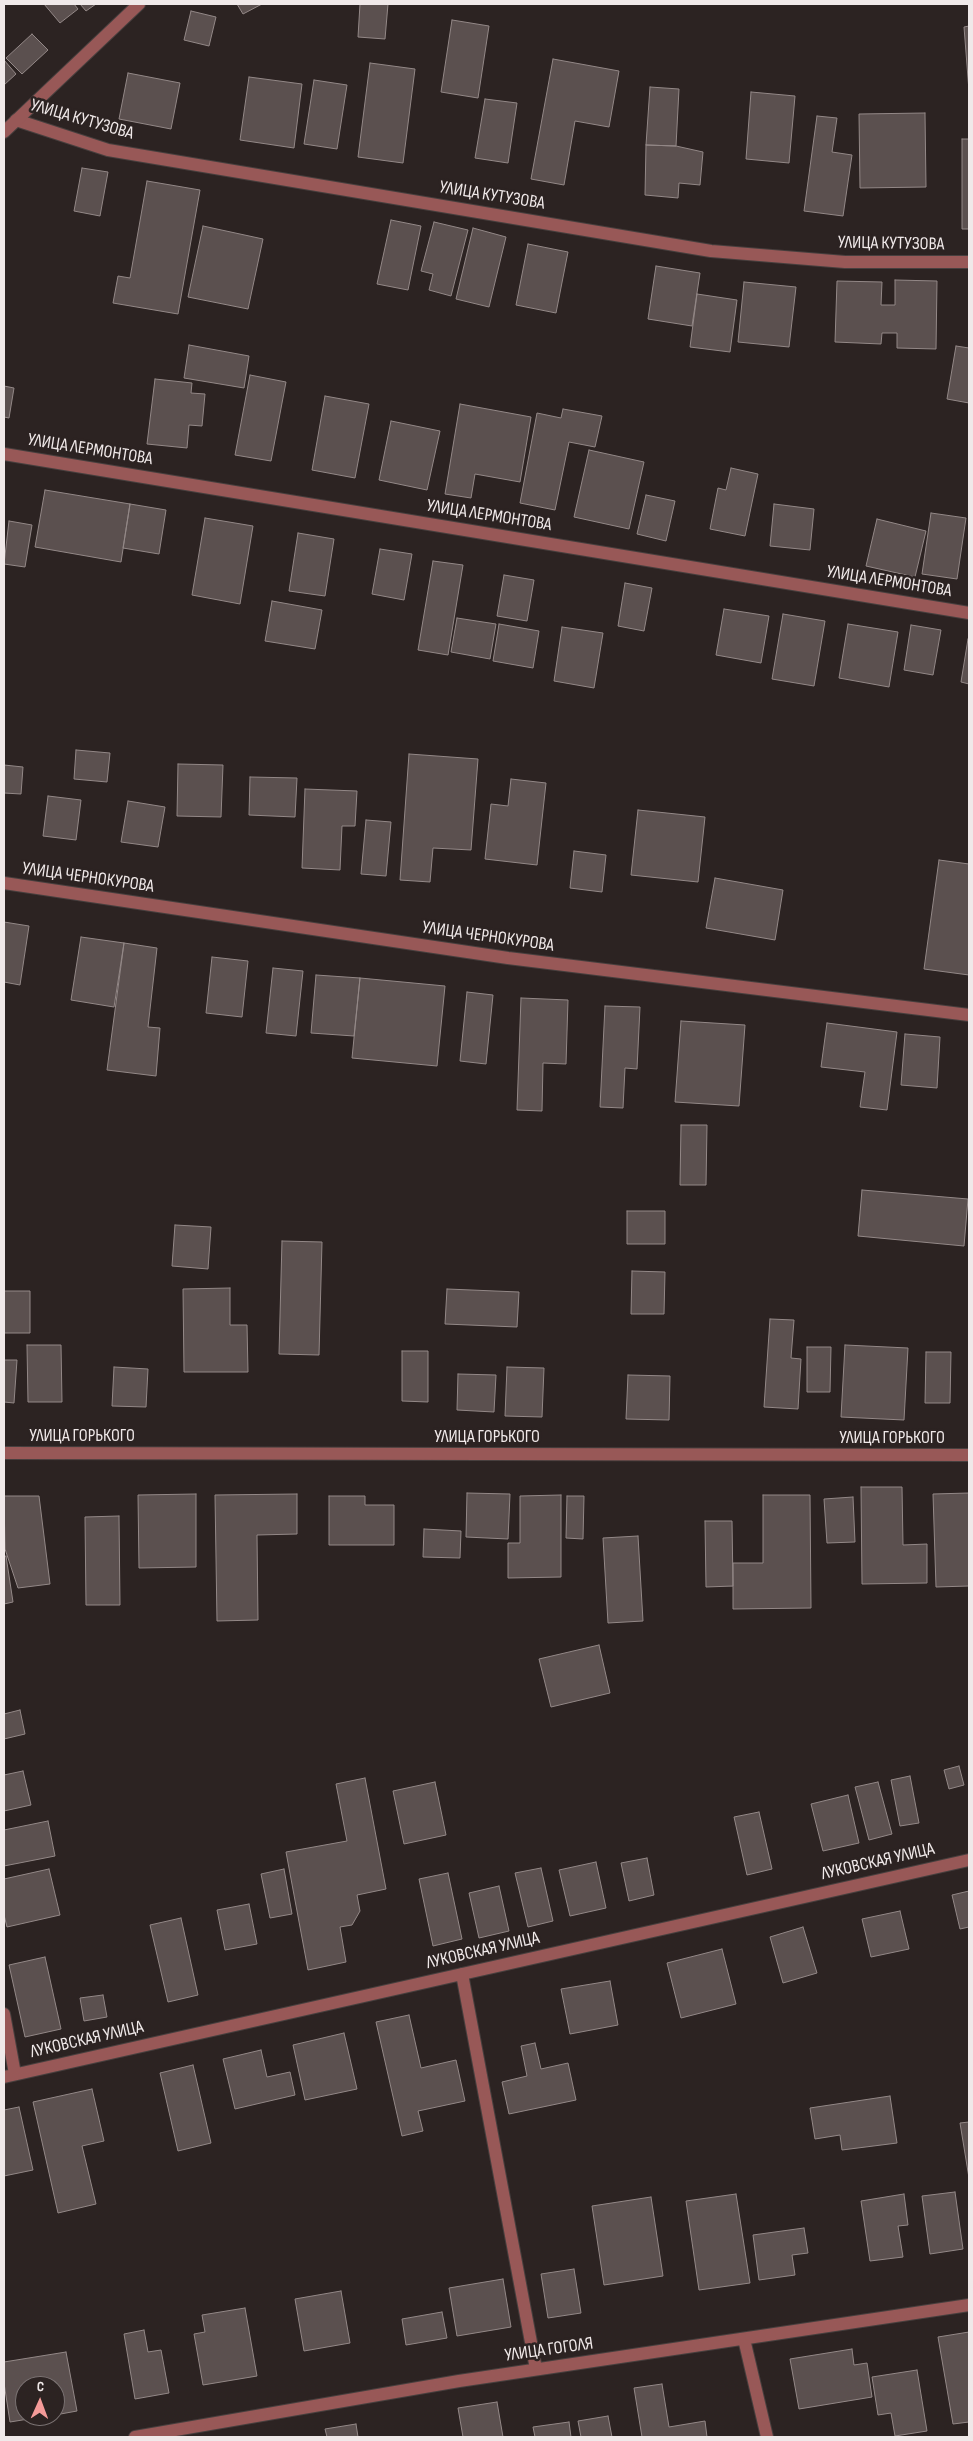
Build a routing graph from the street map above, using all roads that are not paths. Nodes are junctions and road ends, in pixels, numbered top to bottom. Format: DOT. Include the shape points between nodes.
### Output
graph roads {
  1 [pos="139,4"];
  2 [pos="16,120"];
  3 [pos="4,132"];
  4 [pos="969,262"];
  5 [pos="4,454"];
  6 [pos="969,614"];
  7 [pos="4,883"];
  8 [pos="969,1015"];
  9 [pos="4,1453"];
  10 [pos="969,1455"];
  11 [pos="969,1860"];
  12 [pos="462,1974"];
  13 [pos="4,2014"];
  14 [pos="9,2075"];
  15 [pos="969,2305"];
  16 [pos="744,2339"];
  17 [pos="536,2369"];
  18 [pos="135,2437"];
  19 [pos="767,2437"];
  1 -- 2 [label="street"];
  2 -- 3 [label="street"];
  2 -- 4 [label="street, УЛИЦА КУТУЗОВА" via="108,150 711,251 845,262"];
  5 -- 6 [label="street, УЛИЦА ЛЕРМОНТОВА"];
  7 -- 8 [label="street, УЛИЦА ЧЕРНОКУРОВА" via="508,958"];
  9 -- 10 [label="street, УЛИЦА ГОРЬКОГО"];
  11 -- 12 [label="street, ЛУКОВСКАЯ УЛИЦА"];
  12 -- 14 [label="street, ЛУКОВСКАЯ УЛИЦА"];
  12 -- 17 [label="street"];
  13 -- 14 [label="street"];
  15 -- 16 [label="street, УЛИЦА ГОГОЛЯ"];
  16 -- 17 [label="street, УЛИЦА ГОГОЛЯ"];
  16 -- 19 [label="street"];
  17 -- 18 [label="street, УЛИЦА ГОГОЛЯ"];
}
